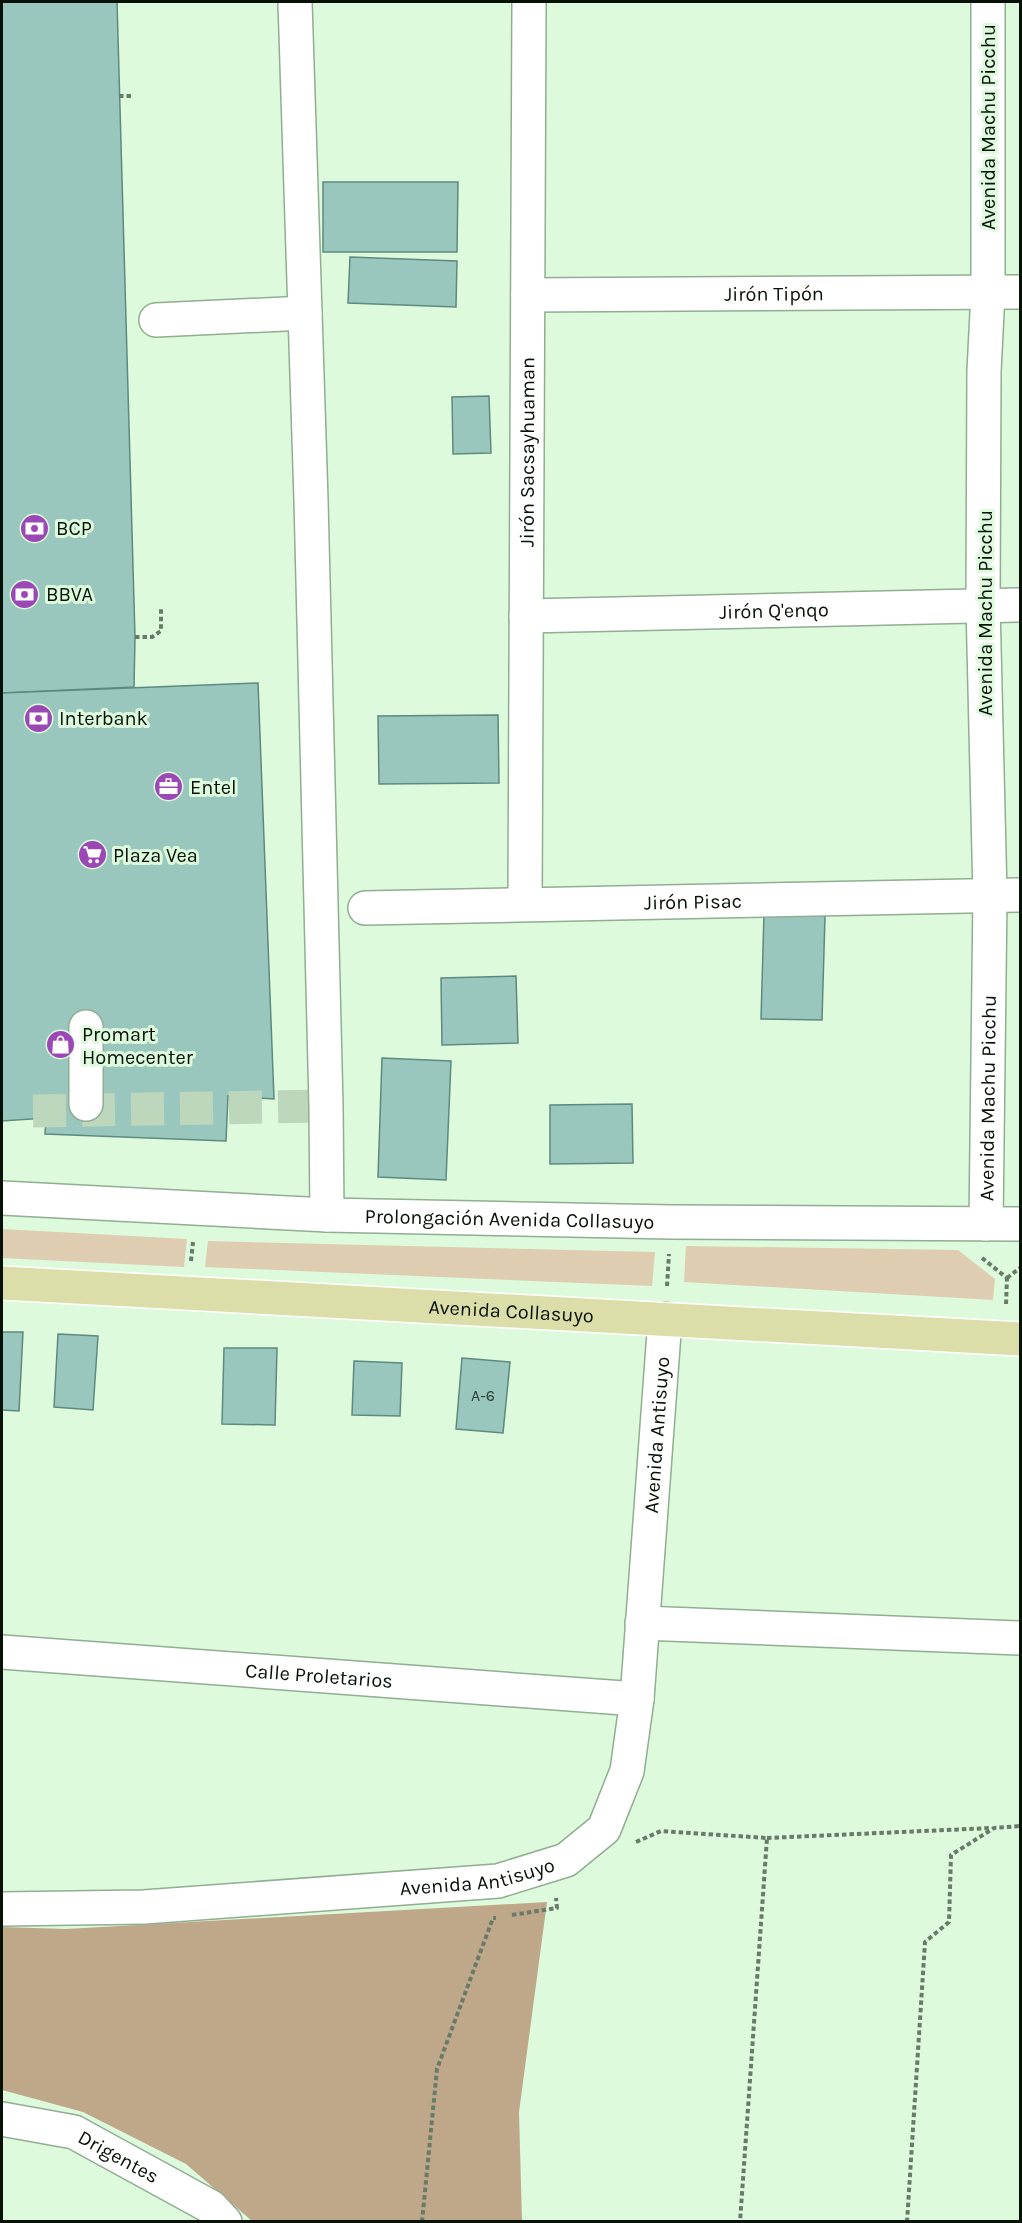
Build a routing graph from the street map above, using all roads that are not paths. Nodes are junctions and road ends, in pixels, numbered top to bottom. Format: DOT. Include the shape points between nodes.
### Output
graph roads {
  1 [pos="295,2"];
  2 [pos="529,2"];
  3 [pos="988,2"];
  4 [pos="1020,292"];
  5 [pos="988,293"];
  6 [pos="528,295"];
  7 [pos="305,313"];
  8 [pos="156,320"];
  9 [pos="983,605"];
  10 [pos="1020,605"];
  11 [pos="526,616"];
  12 [pos="1005,895"];
  13 [pos="525,904"];
  14 [pos="365,908"];
  15 [pos="86,1027"];
  16 [pos="86,1104"];
  17 [pos="2,1198"];
  18 [pos="327,1215"];
  19 [pos="986,1224"];
  20 [pos="1020,1224"];
  21 [pos="2,1283"];
  22 [pos="666,1303"];
  23 [pos="1020,1339"];
  24 [pos="642,1623"];
  25 [pos="1020,1638"];
  26 [pos="2,1652"];
  27 [pos="637,1699"];
  28 [pos="2,1909"];
  29 [pos="2,2119"];
  30 [pos="212,2217"];
  1 -- 7 [label="street"];
  2 -- 6 [label="street, Jirón Sacsayhuaman"];
  3 -- 5 [label="street, Avenida Machu Picchu"];
  4 -- 5 [label="street, Jirón Tipón"];
  5 -- 6 [label="street, Jirón Tipón"];
  5 -- 9 [label="street, Avenida Machu Picchu"];
  6 -- 11 [label="street, Jirón Sacsayhuaman"];
  7 -- 8 [label="street"];
  7 -- 18 [label="street"];
  9 -- 10 [label="street, Jirón Q'enqo"];
  9 -- 11 [label="street, Jirón Q'enqo"];
  9 -- 12 [label="street, Avenida Machu Picchu"];
  11 -- 13 [label="street, Jirón Sacsayhuaman"];
  12 -- 13 [label="street, Jirón Pisac"];
  12 -- 19 [label="street, Avenida Machu Picchu"];
  13 -- 14 [label="street, Jirón Pisac"];
  15 -- 16 [label="street"];
  17 -- 18 [label="street, Prolongación Avenida Collasuyo"];
  18 -- 19 [label="street, Prolongación Avenida Collasuyo"];
  19 -- 20 [label="street, Prolongación Avenida Collasuyo"];
  21 -- 22 [label="main road, Avenida Collasuyo"];
  22 -- 23 [label="main road, Avenida Collasuyo"];
  22 -- 24 [label="street, Avenida Antisuyo"];
  24 -- 25 [label="street"];
  24 -- 27 [label="street, Avenida Antisuyo"];
  26 -- 27 [label="street, Calle Proletarios"];
  27 -- 28 [label="street, Avenida Antisuyo" via="627,1772 604,1829 566,1860 498,1881 144,1907"];
  29 -- 30 [label="street, Drigentes" via="74,2132"];
}
